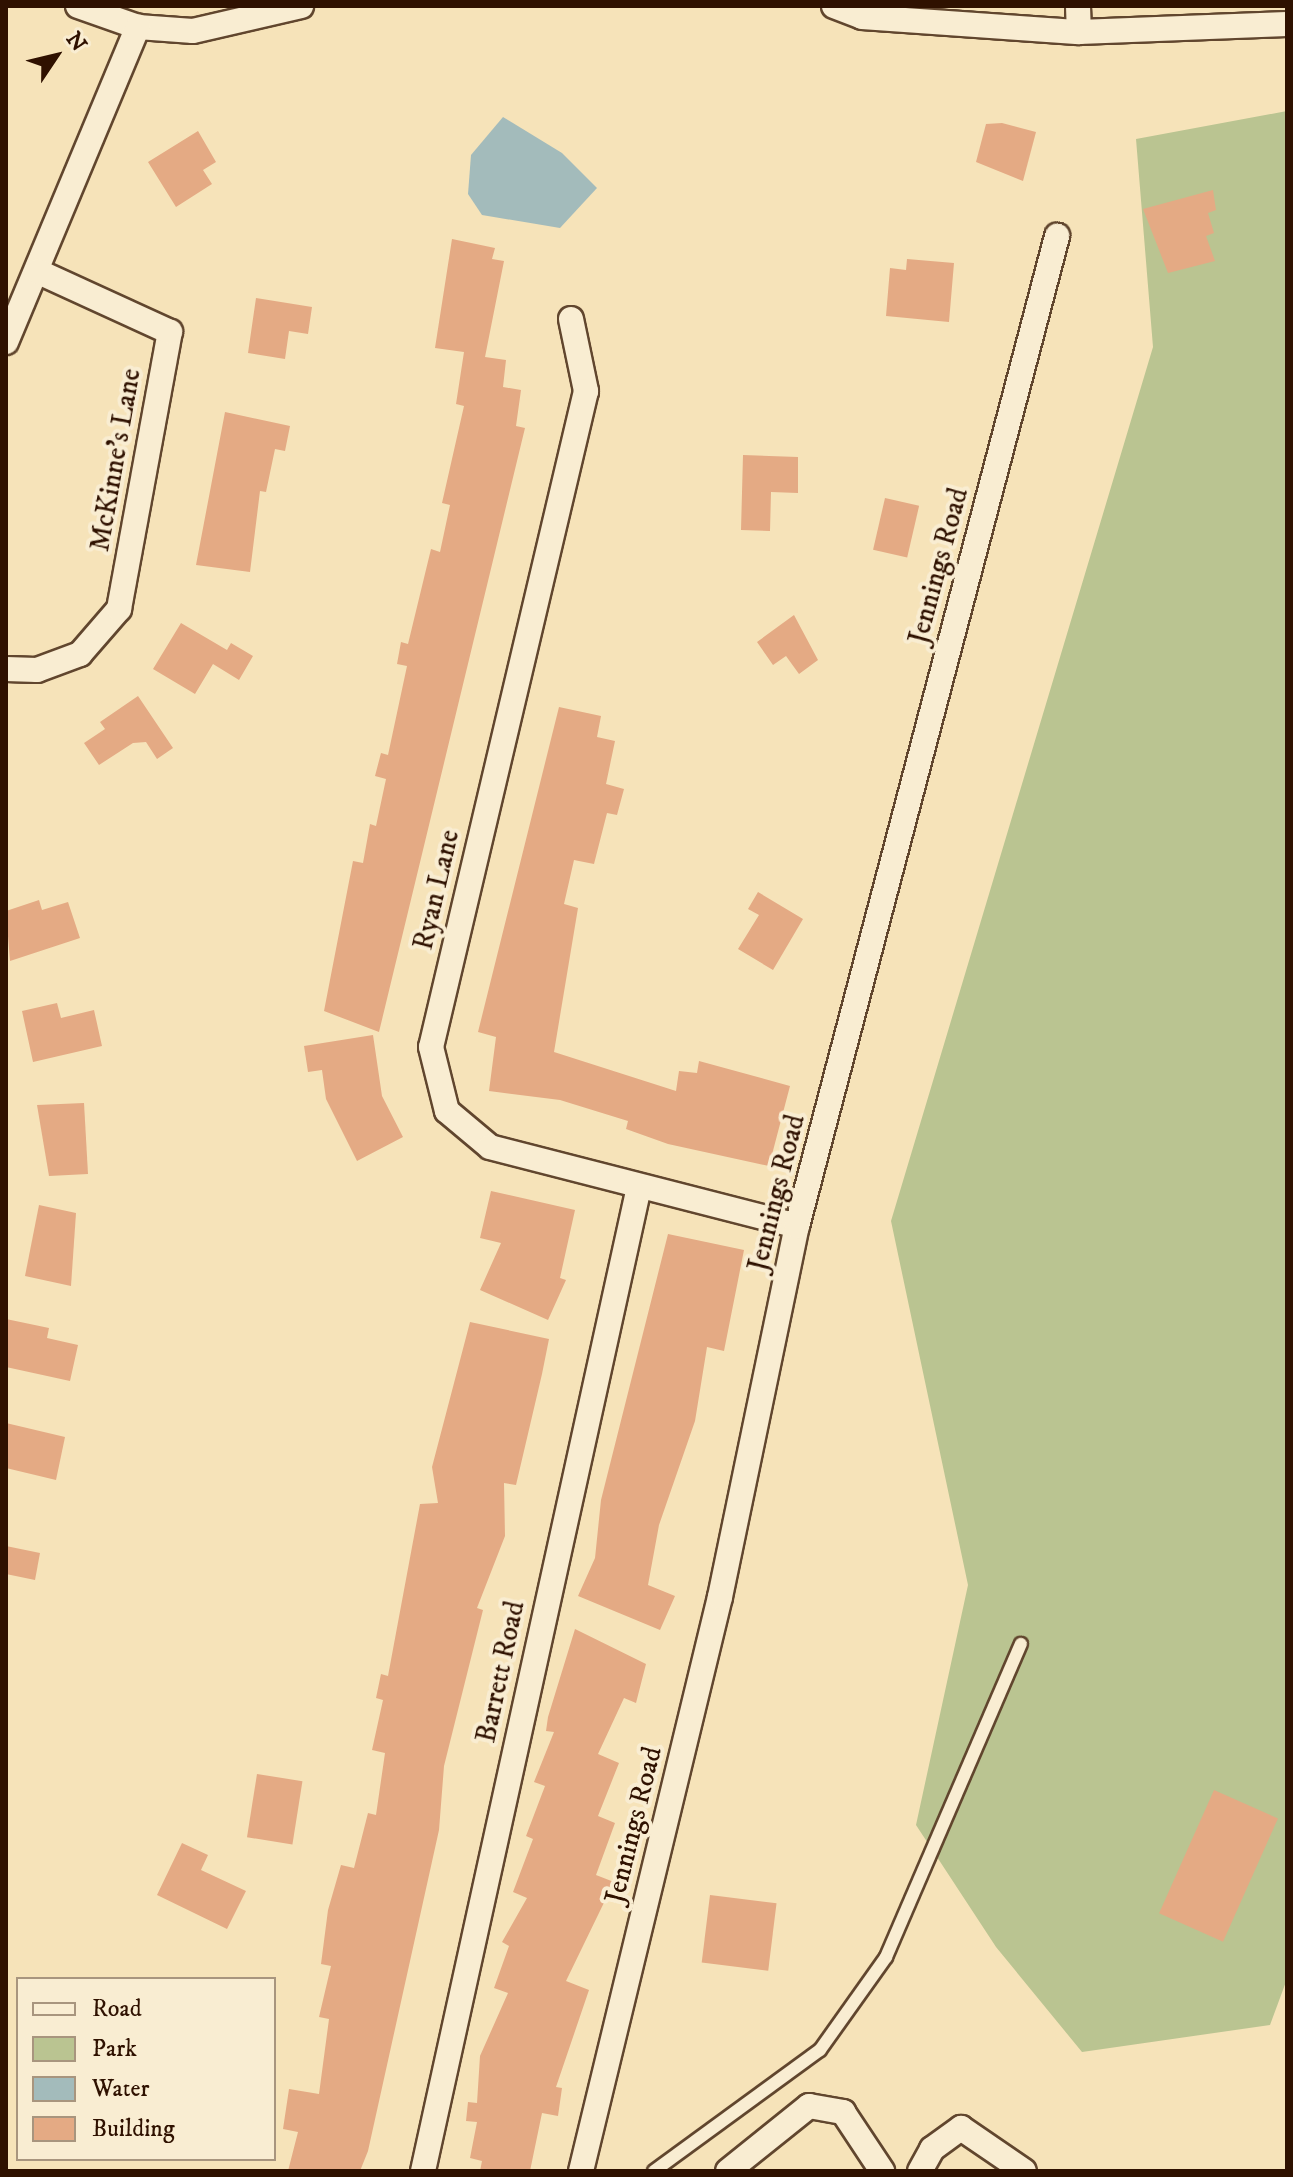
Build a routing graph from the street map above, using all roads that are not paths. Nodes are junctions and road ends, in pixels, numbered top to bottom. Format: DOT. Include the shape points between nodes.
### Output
graph roads {
  1 [pos="78,6"];
  2 [pos="301,6"];
  3 [pos="834,6"];
  4 [pos="1078,6"];
  5 [pos="1287,24"];
  6 [pos="138,27"];
  7 [pos="1079,32"];
  8 [pos="1057,236"];
  9 [pos="37,271"];
  10 [pos="571,319"];
  11 [pos="6,342"];
  12 [pos="6,669"];
  13 [pos="639,1187"];
  14 [pos="797,1226"];
  15 [pos="1021,1644"];
  16 [pos="423,2171"];
  17 [pos="581,2171"];
  18 [pos="654,2171"];
  19 [pos="728,2171"];
  20 [pos="882,2171"];
  21 [pos="920,2171"];
  22 [pos="1024,2171"];
  1 -- 6 [label="street"];
  2 -- 6 [label="street" via="193,31"];
  3 -- 7 [label="street" via="862,17"];
  4 -- 7 [label="street"];
  5 -- 7 [label="street"];
  6 -- 9 [label="street"];
  8 -- 14 [label="street, Jennings Road"];
  9 -- 11 [label="street"];
  9 -- 12 [label="street, McKinne's Lane" via="170,332 119,609 80,654 37,670"];
  10 -- 13 [label="street, Ryan Lane" via="586,391 431,1047 447,1111 490,1147"];
  13 -- 14 [label="street, Ryan Lane"];
  13 -- 16 [label="street, Barrett Road"];
  14 -- 17 [label="street, Jennings Road" via="720,1597"];
  15 -- 18 [label="lane" via="886,1957 820,2050"];
  19 -- 20 [label="street" via="809,2106 843,2112"];
  21 -- 22 [label="street" via="932,2149 961,2128"];
}
